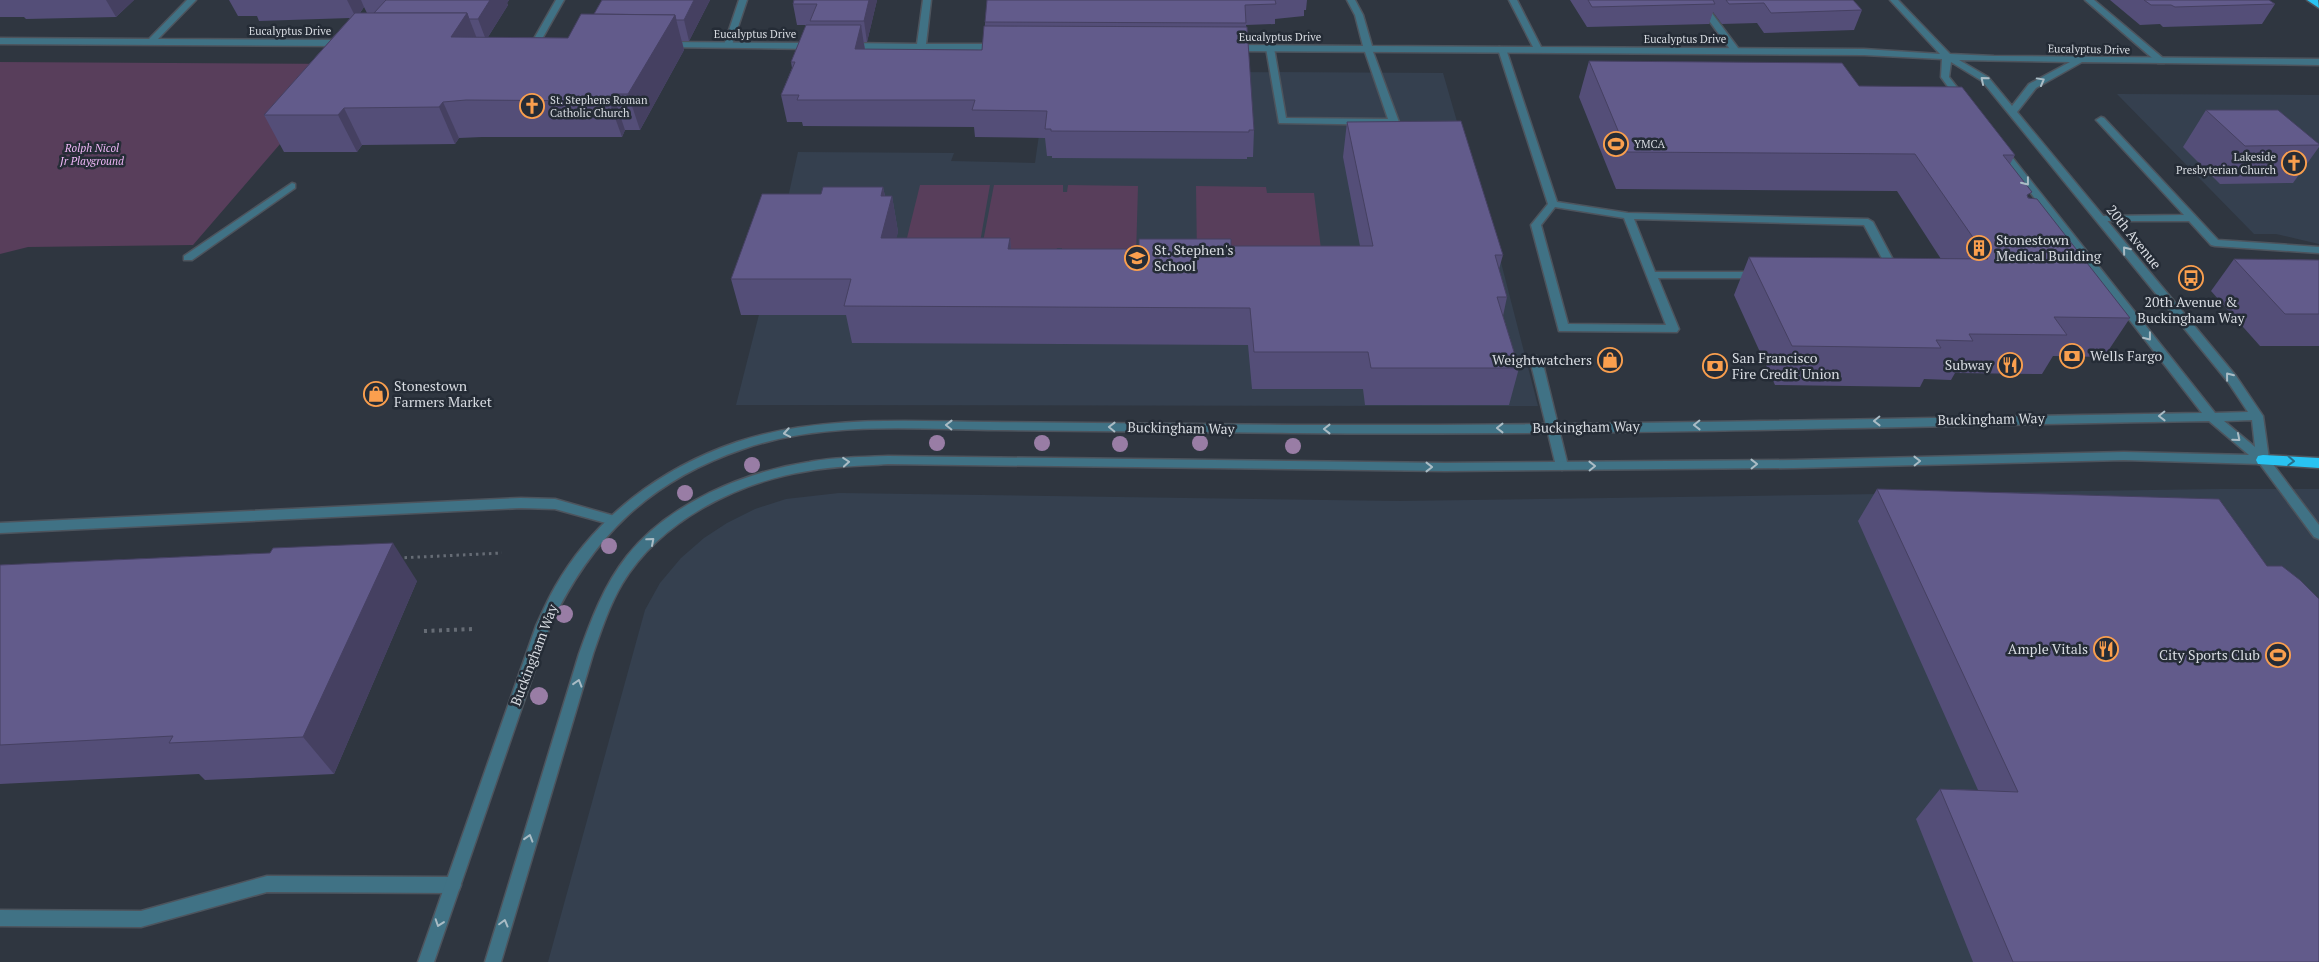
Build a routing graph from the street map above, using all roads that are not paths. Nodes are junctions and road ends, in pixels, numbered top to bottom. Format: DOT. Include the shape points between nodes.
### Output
graph roads {
  1 [pos="192,0"];
  2 [pos="560,0"];
  3 [pos="743,0"];
  4 [pos="927,0"];
  5 [pos="1351,0"];
  6 [pos="1513,0"];
  7 [pos="1698,0"];
  8 [pos="1894,0"];
  9 [pos="2089,0"];
  10 [pos="2312,0"];
  11 [pos="2319,5"];
  12 [pos="0,41"];
  13 [pos="348,41"];
  14 [pos="151,42"];
  15 [pos="534,44"];
  16 [pos="659,45"];
  17 [pos="728,45"];
  18 [pos="824,46"];
  19 [pos="844,46"];
  20 [pos="921,46"];
  21 [pos="1011,47"];
  22 [pos="1220,48"];
  23 [pos="1270,48"];
  24 [pos="1368,49"];
  25 [pos="1502,49"];
  26 [pos="1538,49"];
  27 [pos="1735,50"];
  28 [pos="1947,56"];
  29 [pos="2080,61"];
  30 [pos="2161,61"];
  31 [pos="2319,62"];
  32 [pos="1969,109"];
  33 [pos="2012,112"];
  34 [pos="2101,120"];
  35 [pos="1993,140"];
  36 [pos="292,186"];
  37 [pos="1553,204"];
  38 [pos="1628,216"];
  39 [pos="2192,218"];
  40 [pos="2100,219"];
  41 [pos="2319,250"];
  42 [pos="188,258"];
  43 [pos="1652,275"];
  44 [pos="1769,275"];
  45 [pos="1886,275"];
  46 [pos="1536,360"];
  47 [pos="2211,416"];
  48 [pos="2257,416"];
  49 [pos="1554,428"];
  50 [pos="2263,460"];
  51 [pos="2319,462"];
  52 [pos="1562,466"];
  53 [pos="613,520"];
  54 [pos="0,528"];
  55 [pos="2319,534"];
  56 [pos="453,885"];
  57 [pos="0,918"];
  58 [pos="426,962"];
  59 [pos="493,962"];
  1 -- 14 [label="street"];
  2 -- 15 [label="street"];
  3 -- 17 [label="street"];
  4 -- 20 [label="street"];
  5 -- 24 [label="street"];
  6 -- 26 [label="street"];
  7 -- 27 [label="street"];
  8 -- 28 [label="street, 20th Avenue"];
  9 -- 30 [label="street"];
  10 -- 11 [label="highway"];
  12 -- 14 [label="street, Eucalyptus Drive"];
  13 -- 14 [label="street, Eucalyptus Drive"];
  16 -- 17 [label="street, Eucalyptus Drive"];
  17 -- 18 [label="street, Eucalyptus Drive"];
  19 -- 20 [label="street"];
  20 -- 21 [label="street"];
  22 -- 23 [label="street, Eucalyptus Drive"];
  23 -- 24 [label="street, Eucalyptus Drive"];
  23 -- 24 [label="street" via="1282,121 1394,122"];
  24 -- 25 [label="street, Eucalyptus Drive"];
  25 -- 26 [label="street, Eucalyptus Drive"];
  25 -- 37 [label="street"];
  26 -- 27 [label="street, Eucalyptus Drive"];
  27 -- 28 [label="street, Eucalyptus Drive"];
  28 -- 29 [label="street, Eucalyptus Drive"];
  28 -- 32 [label="street" via="1945,78"];
  33 -- 28 [label="street, 20th Avenue, one-way" via="1985,79"];
  29 -- 30 [label="street, Eucalyptus Drive"];
  33 -- 29 [label="street, one-way" via="2028,88"];
  30 -- 31 [label="street, Eucalyptus Drive"];
  33 -- 40 [label="street, 20th Avenue"];
  34 -- 39 [label="street"];
  35 -- 47 [label="street, 20th Avenue, one-way" via="2062,233"];
  36 -- 42 [label="street"];
  37 -- 38 [label="street"];
  37 -- 43 [label="street" via="1536,225 1563,328 1673,329"];
  38 -- 43 [label="street"];
  38 -- 45 [label="street" via="1868,222 1896,275"];
  39 -- 40 [label="street"];
  39 -- 41 [label="street" via="2215,243"];
  48 -- 40 [label="street, 20th Avenue, one-way" via="2232,379"];
  43 -- 44 [label="street"];
  46 -- 49 [label="street"];
  47 -- 48 [label="street, Buckingham Way"];
  47 -- 49 [label="street, Buckingham Way, one-way"];
  47 -- 50 [label="street, 20th Avenue, one-way"];
  48 -- 50 [label="street, 20th Avenue"];
  49 -- 52 [label="street"];
  49 -- 53 [label="street, Buckingham Way, one-way" via="833,426 782,434 727,450 679,471 638,498"];
  50 -- 51 [label="highway, one-way"];
  52 -- 50 [label="street, one-way" via="2124,456"];
  50 -- 55 [label="street, 20th Avenue"];
  59 -- 52 [label="street, one-way" via="514,885 594,633 617,581 645,545 677,518 711,498 798,468 888,460 1380,467"];
  53 -- 54 [label="street" via="555,504 521,503"];
  53 -- 56 [label="street, Buckingham Way" via="598,534 568,575 546,618"];
  56 -- 57 [label="street" via="267,884 140,919"];
  56 -- 58 [label="street, Buckingham Way, one-way"];
}
